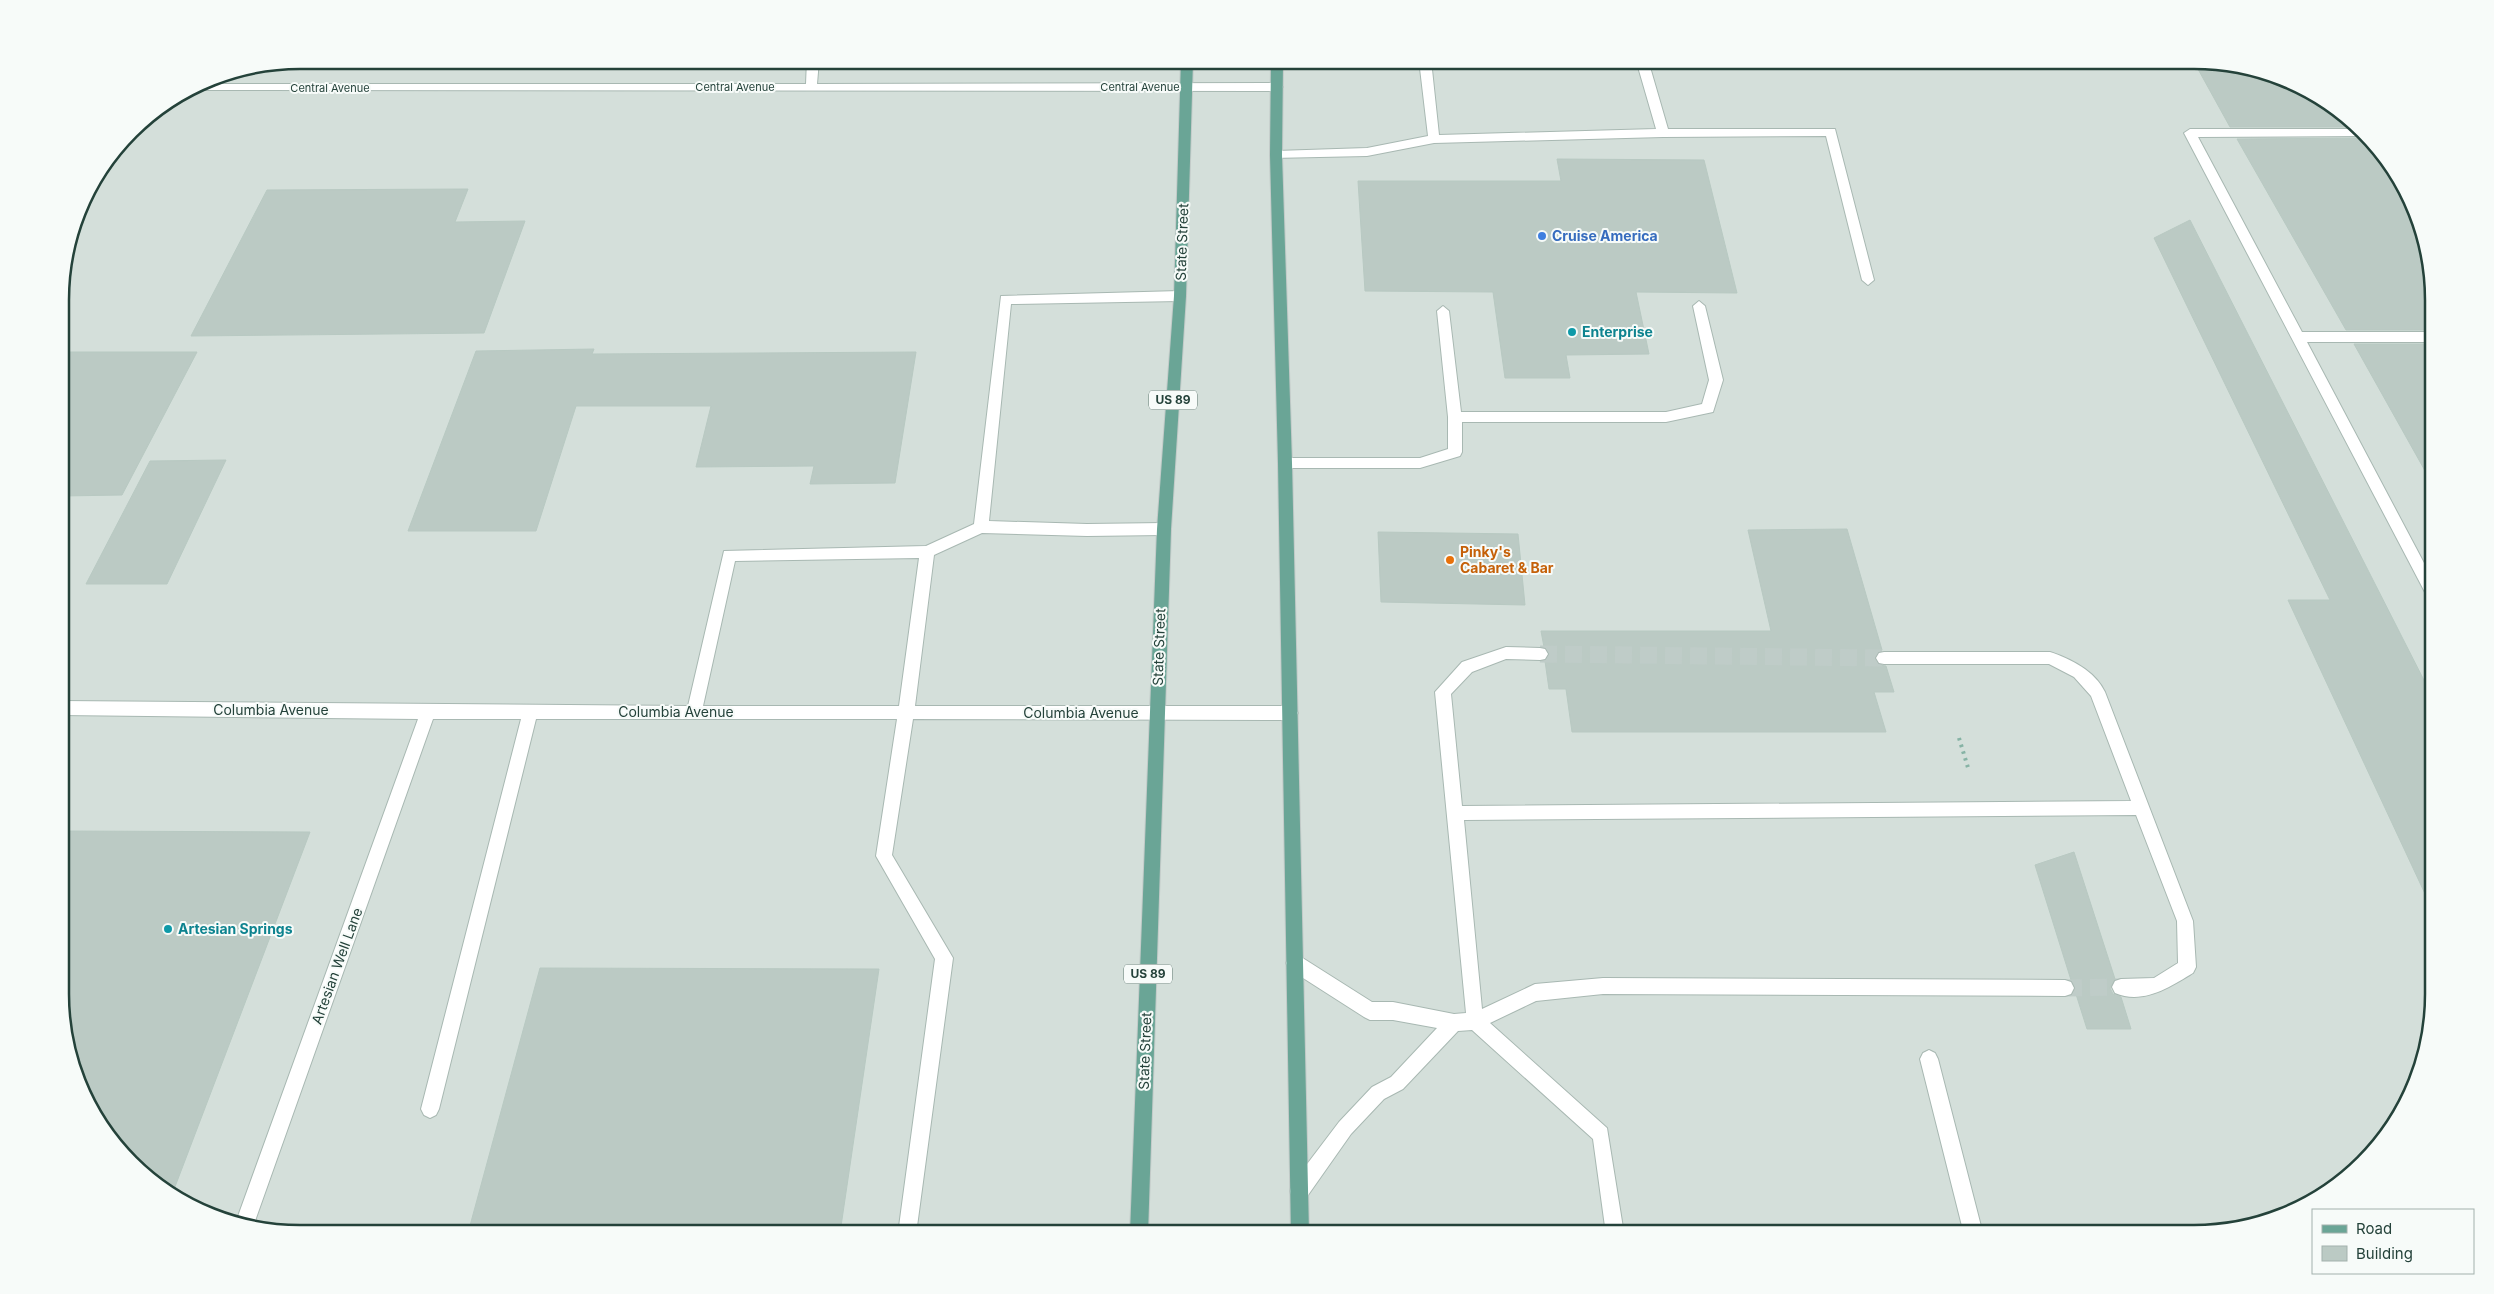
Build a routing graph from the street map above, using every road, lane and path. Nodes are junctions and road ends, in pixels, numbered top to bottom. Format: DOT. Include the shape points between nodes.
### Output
graph roads {
  1 [pos="812,69"];
  2 [pos="1187,69"];
  3 [pos="1277,69"];
  4 [pos="1426,69"];
  5 [pos="1645,69"];
  6 [pos="811,87"];
  7 [pos="1186,87"];
  8 [pos="1277,87"];
  9 [pos="208,88"];
  10 [pos="1663,133"];
  11 [pos="2354,133"];
  12 [pos="1434,139"];
  13 [pos="1276,155"];
  14 [pos="1868,280"];
  15 [pos="1180,296"];
  16 [pos="1699,306"];
  17 [pos="1443,311"];
  18 [pos="2298,337"];
  19 [pos="2425,337"];
  20 [pos="1455,417"];
  21 [pos="1284,463"];
  22 [pos="981,527"];
  23 [pos="1164,528"];
  24 [pos="927,552"];
  25 [pos="2425,579"];
  26 [pos="1540,654"];
  27 [pos="1884,658"];
  28 [pos="69,708"];
  29 [pos="428,712"];
  30 [pos="530,712"];
  31 [pos="694,712"];
  32 [pos="906,712"];
  33 [pos="1157,713"];
  34 [pos="1290,713"];
  35 [pos="2141,808"];
  36 [pos="1455,813"];
  37 [pos="1295,963"];
  38 [pos="2121,987"];
  39 [pos="2065,988"];
  40 [pos="1475,1021"];
  41 [pos="1454,1023"];
  42 [pos="1929,1059"];
  43 [pos="430,1108"];
  44 [pos="1299,1191"];
  45 [pos="247,1219"];
  46 [pos="908,1225"];
  47 [pos="1138,1225"];
  48 [pos="1300,1225"];
  49 [pos="1614,1225"];
  50 [pos="1972,1225"];
  1 -- 6 [label="street"];
  2 -- 7 [label="main road, State Street / US 89"];
  3 -- 8 [label="main road"];
  4 -- 12 [label="street"];
  5 -- 10 [label="street"];
  6 -- 7 [label="street, Central Avenue"];
  6 -- 9 [label="street, Central Avenue"];
  7 -- 8 [label="street, Central Avenue"];
  7 -- 15 [label="main road, State Street / US 89"];
  8 -- 13 [label="main road"];
  10 -- 12 [label="street"];
  10 -- 14 [label="street" via="1831,132"];
  11 -- 18 [label="street" via="2190,133"];
  12 -- 13 [label="street" via="1366,152"];
  13 -- 21 [label="main road"];
  15 -- 22 [label="street" via="1005,300"];
  15 -- 23 [label="main road, State Street / US 89"];
  16 -- 20 [label="street" via="1716,380 1708,408 1666,417"];
  17 -- 20 [label="street"];
  18 -- 19 [label="street"];
  18 -- 25 [label="street"];
  20 -- 21 [label="street" via="1455,452 1420,463"];
  21 -- 34 [label="main road"];
  22 -- 23 [label="street"];
  22 -- 24 [label="street"];
  23 -- 33 [label="main road, State Street / US 89"];
  24 -- 31 [label="street" via="729,555"];
  24 -- 32 [label="street"];
  26 -- 36 [label="street" via="1506,653 1467,667 1443,692"];
  27 -- 35 [label="street" via="2050,658 2080,672 2097,692"];
  28 -- 29 [label="street, Columbia Avenue"];
  29 -- 30 [label="street, Columbia Avenue"];
  29 -- 45 [label="street, Artesian Well Lane"];
  30 -- 31 [label="street, Columbia Avenue"];
  30 -- 43 [label="street"];
  31 -- 32 [label="street, Columbia Avenue"];
  32 -- 33 [label="street, Columbia Avenue"];
  32 -- 46 [label="street" via="884,856 944,958"];
  33 -- 34 [label="street, Columbia Avenue"];
  33 -- 47 [label="main road, State Street / US 89"];
  34 -- 37 [label="main road"];
  35 -- 36 [label="street"];
  35 -- 38 [label="street" via="2185,921 2187,967 2156,986"];
  36 -- 40 [label="street"];
  37 -- 41 [label="street" via="1370,1011 1392,1011"];
  37 -- 44 [label="main road"];
  39 -- 40 [label="street" via="1603,986 1536,993"];
  40 -- 41 [label="street"];
  40 -- 49 [label="street" via="1602,1134"];
  41 -- 44 [label="street" via="1397,1084 1378,1092 1345,1128"];
  42 -- 50 [label="street"];
  44 -- 48 [label="main road"];
}
